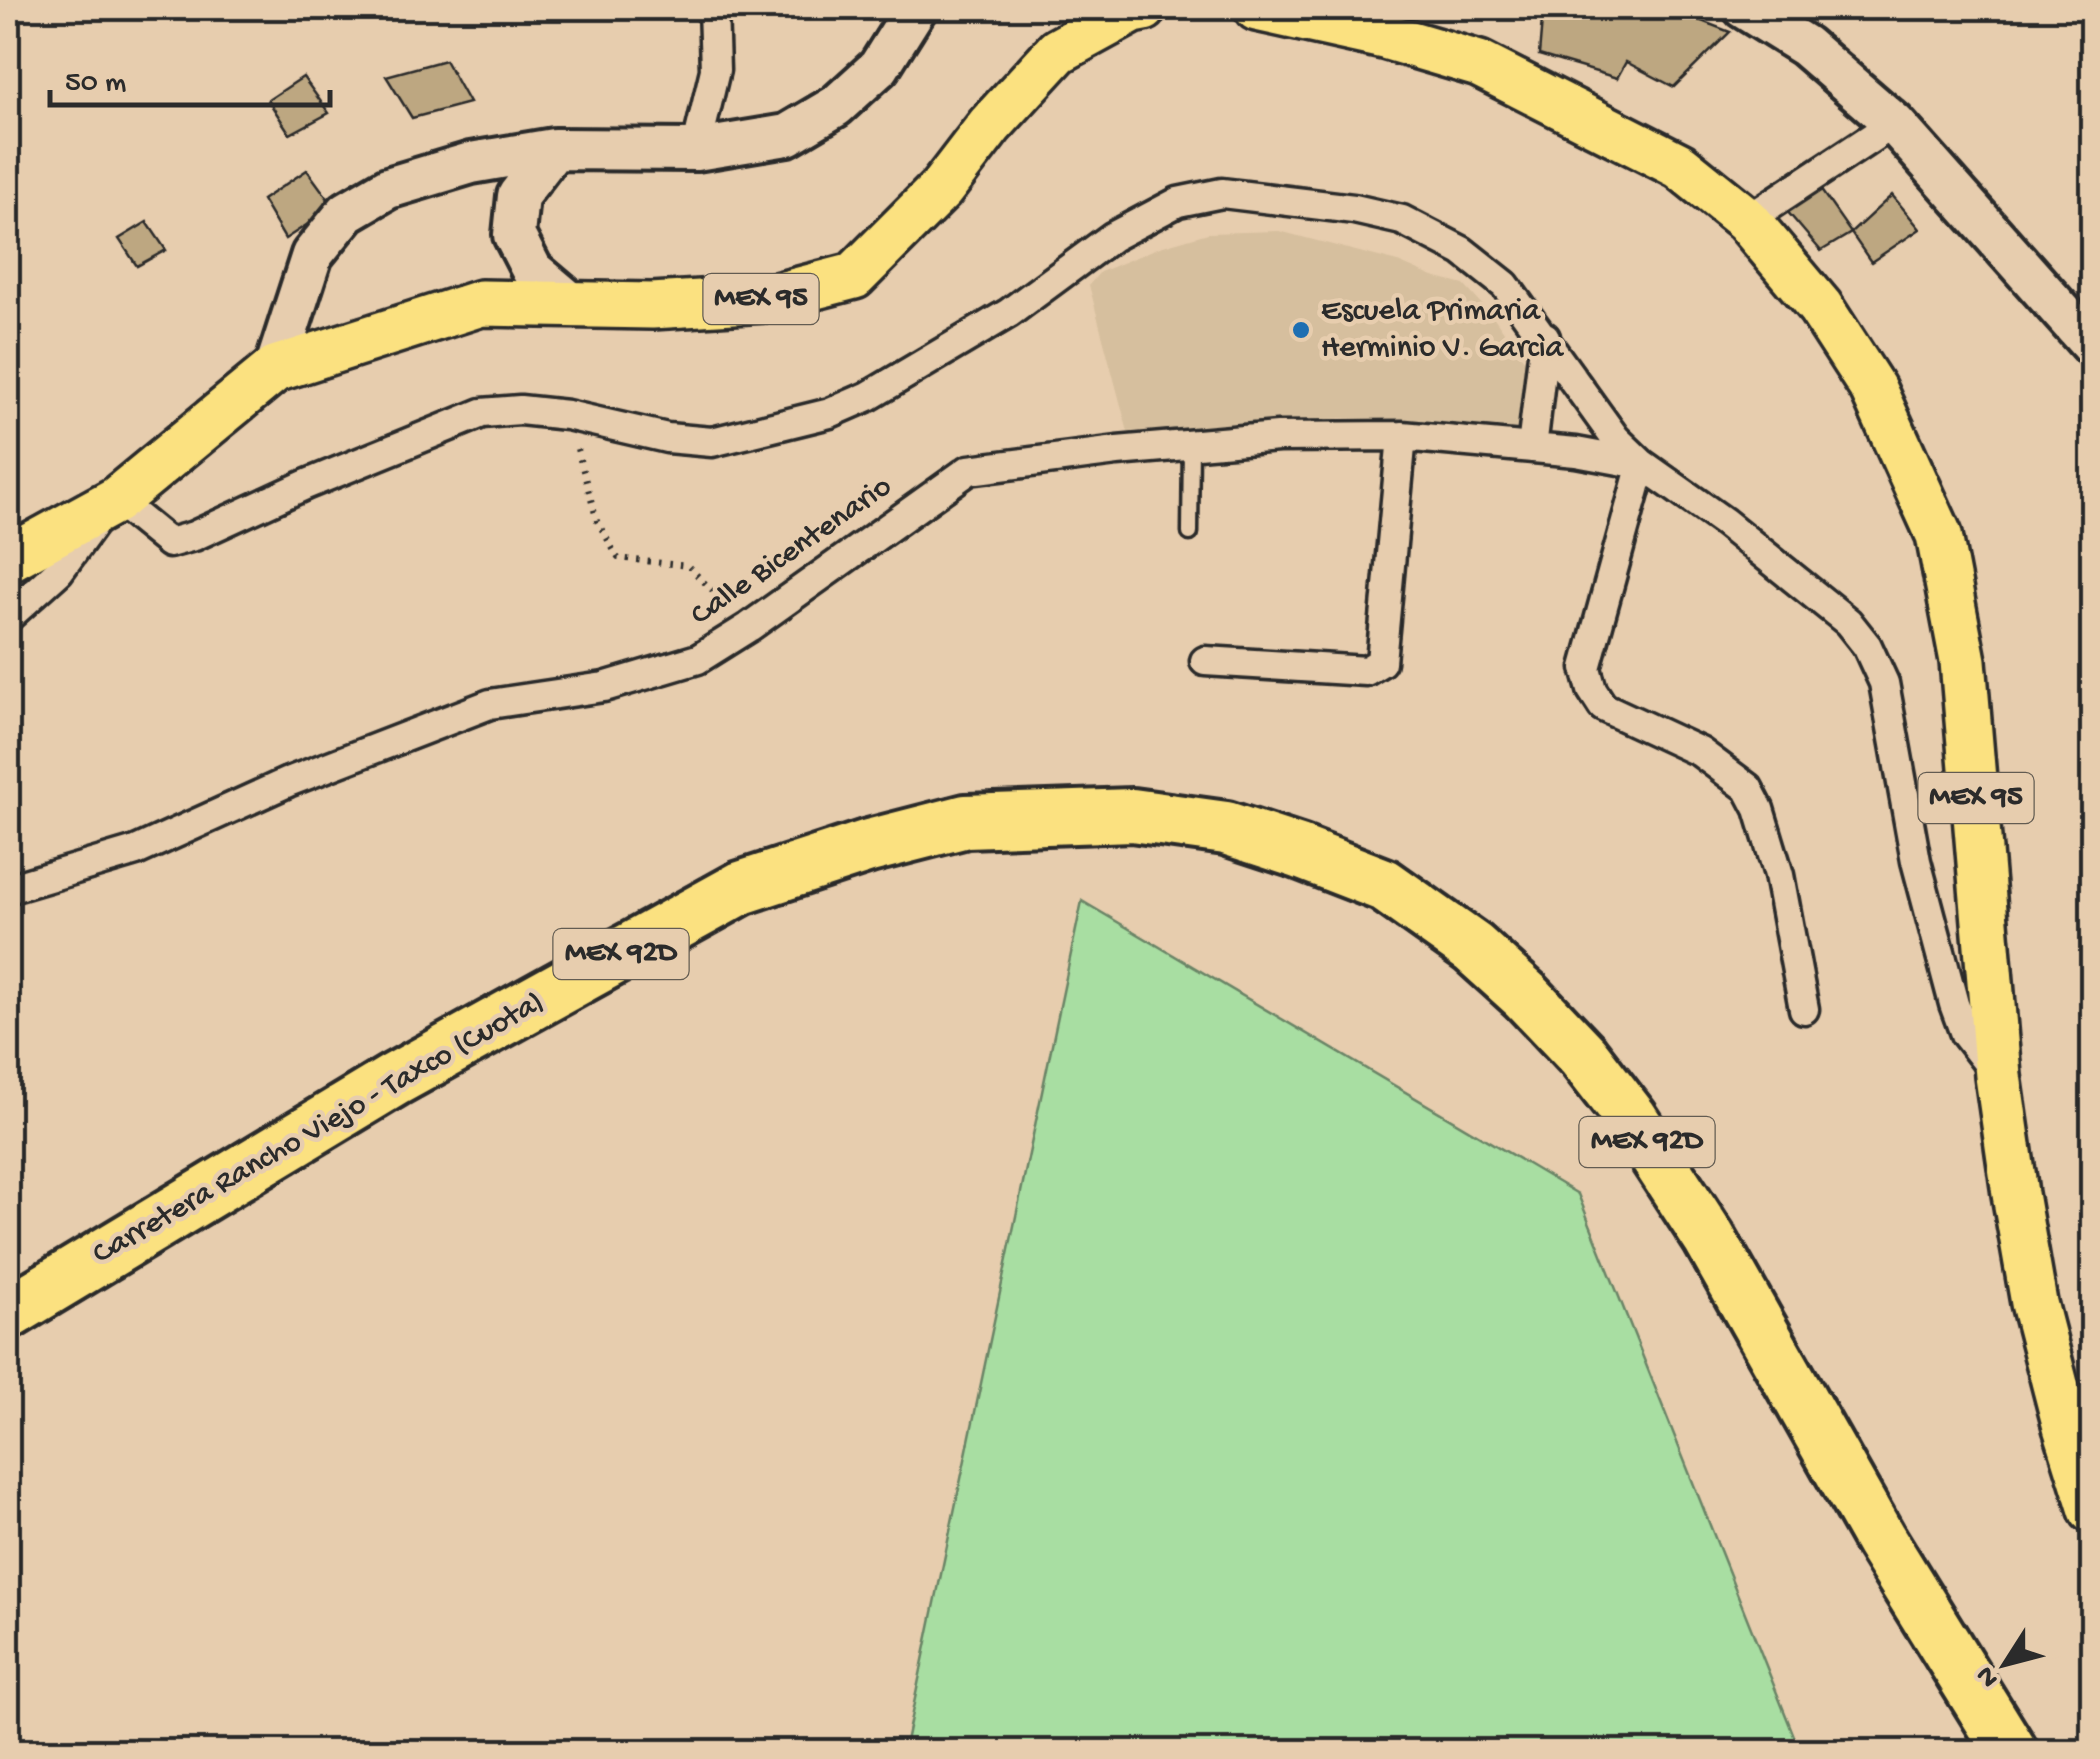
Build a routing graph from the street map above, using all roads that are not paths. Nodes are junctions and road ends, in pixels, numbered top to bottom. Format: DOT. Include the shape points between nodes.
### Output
graph roads {
  1 [pos="713,8"];
  2 [pos="916,8"];
  3 [pos="1144,8"];
  4 [pos="1256,8"];
  5 [pos="1744,8"];
  6 [pos="1894,123"];
  7 [pos="554,149"];
  8 [pos="696,150"];
  9 [pos="1747,220"];
  10 [pos="571,303"];
  11 [pos="1545,337"];
  12 [pos="2092,346"];
  13 [pos="275,369"];
  14 [pos="1402,436"];
  15 [pos="1191,445"];
  16 [pos="1532,448"];
  17 [pos="1642,464"];
  18 [pos="111,503"];
  19 [pos="1190,532"];
  20 [pos="8,560"];
  21 [pos="8,617"];
  22 [pos="1206,660"];
  23 [pos="8,890"];
  24 [pos="1804,1009"];
  25 [pos="1998,1076"];
  26 [pos="8,1313"];
  27 [pos="2092,1510"];
  28 [pos="1880,1540"];
  29 [pos="1975,1752"];
  30 [pos="2011,1752"];
  1 -- 8 [label="street" via="715,70"];
  2 -- 8 [label="main road" via="879,67 836,106 787,135"];
  3 -- 10 [label="main road, MEX 95" via="1058,51 941,189 854,276 765,299"];
  4 -- 9 [label="main road, MEX 95" via="1478,64 1680,166"];
  5 -- 6 [label="main road" via="1805,46"];
  6 -- 9 [label="street"];
  6 -- 12 [label="main road"];
  7 -- 8 [label="main road"];
  7 -- 10 [label="main road" via="518,196 514,235 532,270"];
  7 -- 13 [label="main road" via="472,163 388,188 346,212 312,254"];
  9 -- 25 [label="main road, MEX 95" via="1820,307 1873,390 1939,535 1967,697"];
  10 -- 13 [label="main road, MEX 95" via="481,303"];
  11 -- 16 [label="street"];
  11 -- 17 [label="street" via="1588,403"];
  11 -- 18 [label="street" via="1504,285 1462,251 1402,220 1222,193 1178,202 1112,236 1009,313 830,413 712,442 567,414 482,413 169,542"];
  13 -- 18 [label="main road, MEX 95"];
  14 -- 15 [label="street, Calle Bicentenario"];
  14 -- 16 [label="street, Calle Bicentenario"];
  14 -- 22 [label="street" via="1380,662 1366,671"];
  15 -- 19 [label="lane"];
  15 -- 23 [label="street, Calle Bicentenario" via="969,470 698,659 604,687 490,704 288,782 136,851"];
  16 -- 17 [label="street, Calle Bicentenario"];
  17 -- 24 [label="street" via="1586,668 1592,690 1603,707 1700,752 1748,788 1779,874"];
  17 -- 25 [label="street" via="1789,574 1867,646 1884,682 1916,860 1954,1004 1965,1034"];
  18 -- 20 [label="main road, MEX 95"];
  18 -- 21 [label="street" via="59,571"];
  25 -- 27 [label="main road, MEX 95" via="2034,1303"];
  26 -- 28 [label="highway, Carretera Rancho Viejo - Taxco (Cuota) / MEX 92D" via="394,1080 740,888 966,821 1132,815 1226,828 1384,885 1473,948 1526,996 1632,1118"];
  28 -- 29 [label="highway, Carretera Rancho Viejo - Taxco (Cuota) / MEX 92D" via="1931,1674"];
  28 -- 30 [label="highway, Carretera Rancho Viejo - Taxco (Cuota) / MEX 92D"];
}
